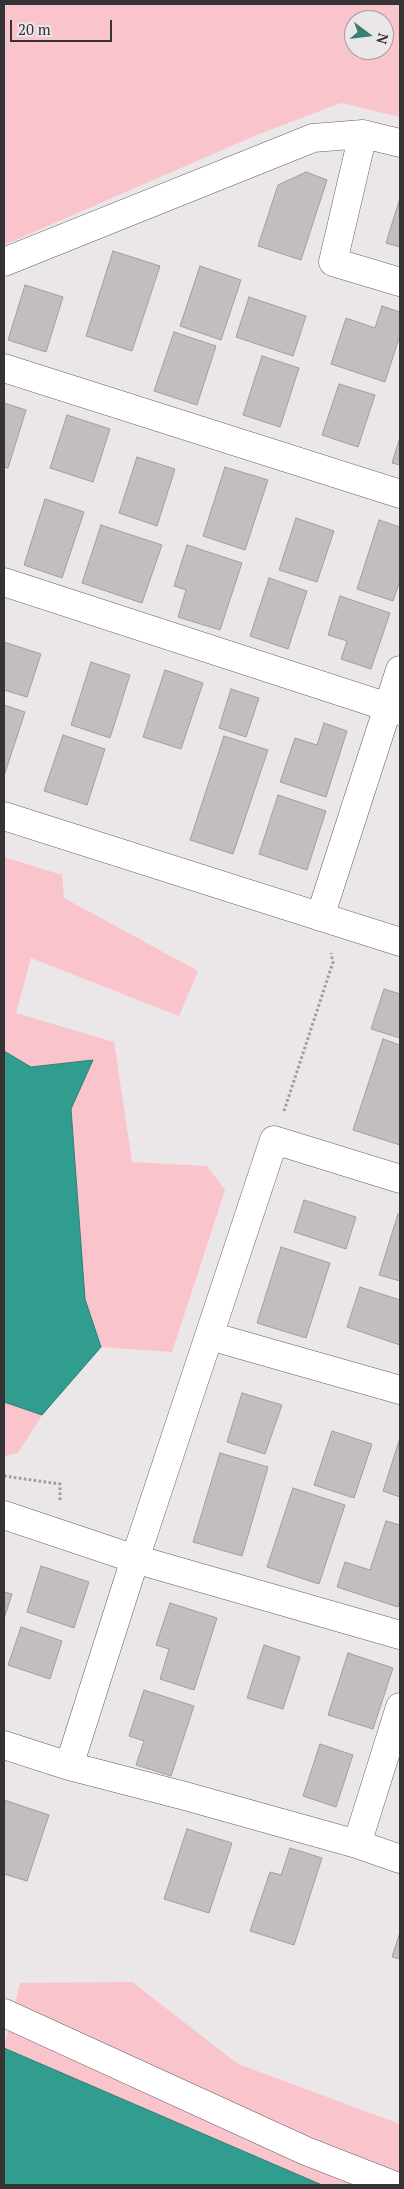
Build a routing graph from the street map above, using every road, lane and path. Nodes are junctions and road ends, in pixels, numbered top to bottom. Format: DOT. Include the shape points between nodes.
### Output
graph roads {
  1 [pos="363,134"];
  2 [pos="400,143"];
  3 [pos="4,262"];
  4 [pos="400,282"];
  5 [pos="4,368"];
  6 [pos="400,494"];
  7 [pos="4,582"];
  8 [pos="400,670"];
  9 [pos="394,709"];
  10 [pos="4,816"];
  11 [pos="320,917"];
  12 [pos="400,942"];
  13 [pos="274,1140"];
  14 [pos="400,1178"];
  15 [pos="210,1336"];
  16 [pos="400,1390"];
  17 [pos="4,1515"];
  18 [pos="135,1559"];
  19 [pos="400,1635"];
  20 [pos="400,1707"];
  21 [pos="4,1745"];
  22 [pos="69,1766"];
  23 [pos="357,1844"];
  24 [pos="400,1859"];
  25 [pos="4,2013"];
  26 [pos="393,2185"];
  1 -- 2 [label="street"];
  1 -- 3 [label="street" via="312,138"];
  1 -- 4 [label="street" via="333,262"];
  5 -- 6 [label="street"];
  7 -- 9 [label="street"];
  8 -- 9 [label="street"];
  9 -- 11 [label="street"];
  10 -- 11 [label="street"];
  11 -- 12 [label="street"];
  11 -- 13 [label="path" via="334,962"];
  13 -- 14 [label="street"];
  13 -- 15 [label="street"];
  15 -- 16 [label="street"];
  15 -- 18 [label="street"];
  17 -- 18 [label="street"];
  18 -- 19 [label="street"];
  18 -- 22 [label="street"];
  20 -- 23 [label="street"];
  21 -- 22 [label="street"];
  22 -- 23 [label="street"];
  23 -- 24 [label="street"];
  25 -- 26 [label="street" via="306,2151"];
}
